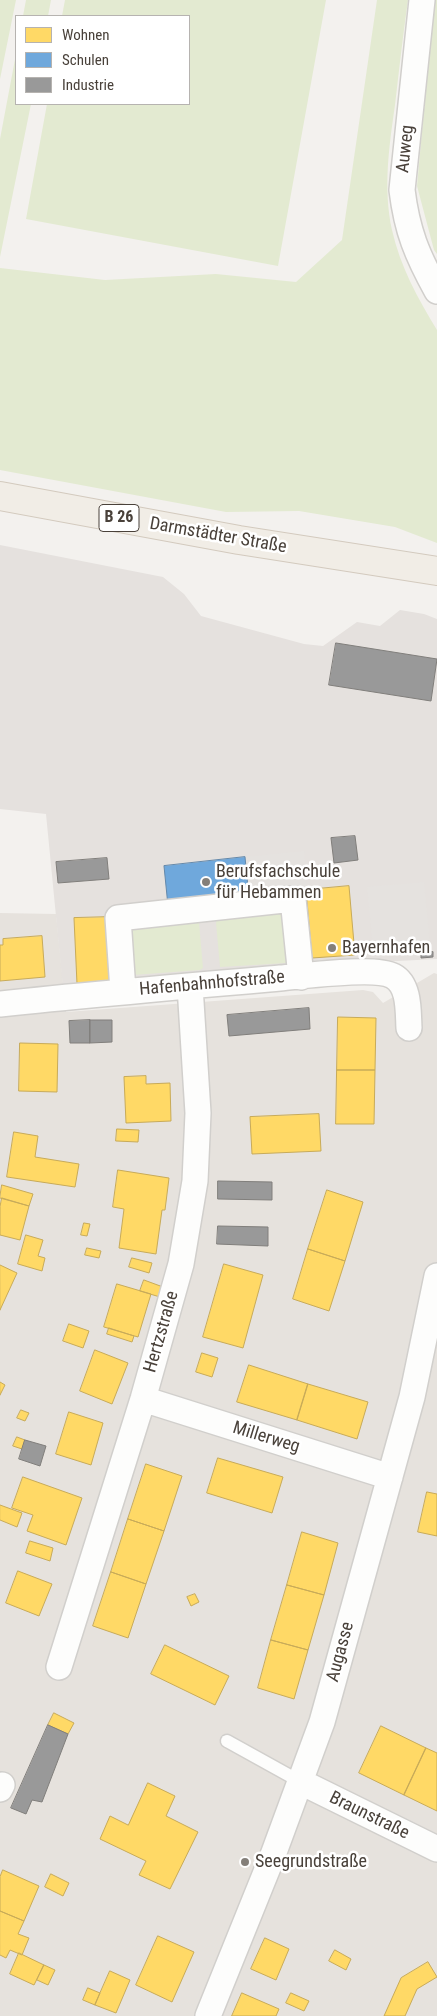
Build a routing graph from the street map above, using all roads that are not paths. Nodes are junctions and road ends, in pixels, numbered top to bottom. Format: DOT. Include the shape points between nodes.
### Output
graph roads {
  1 [pos="422,0"];
  2 [pos="437,291"];
  3 [pos="0,496"];
  4 [pos="433,573"];
  5 [pos="301,977"];
  6 [pos="190,986"];
  7 [pos="123,991"];
  8 [pos="0,1004"];
  9 [pos="409,1028"];
  10 [pos="437,1276"];
  11 [pos="432,1327"];
  12 [pos="142,1399"];
  13 [pos="390,1477"];
  14 [pos="59,1668"];
  15 [pos="227,1741"];
  16 [pos="301,1782"];
  17 [pos="437,1849"];
  18 [pos="208,2016"];
  1 -- 2 [label="street, Auweg" via="402,190 412,242"];
  3 -- 4 [label="main road, Darmstädter Straße / B 26"];
  5 -- 6 [label="street, Hafenbahnhofstraße"];
  5 -- 7 [label="street, Hafenbahnhofstraße" via="293,899 118,918"];
  5 -- 9 [label="street, Hafenbahnhofstraße" via="369,972 394,976 406,994"];
  6 -- 7 [label="street, Hafenbahnhofstraße"];
  6 -- 12 [label="street, Hertzstraße" via="198,1113 195,1181 181,1264"];
  7 -- 8 [label="street, Hafenbahnhofstraße"];
  10 -- 11 [label="street, Augasse"];
  11 -- 13 [label="street, Augasse"];
  12 -- 13 [label="street, Millerweg"];
  12 -- 14 [label="street, Hertzstraße"];
  13 -- 16 [label="street, Augasse" via="322,1722"];
  15 -- 16 [label="lane"];
  16 -- 17 [label="street, Braunstraße"];
  16 -- 18 [label="street, Augasse"];
}
